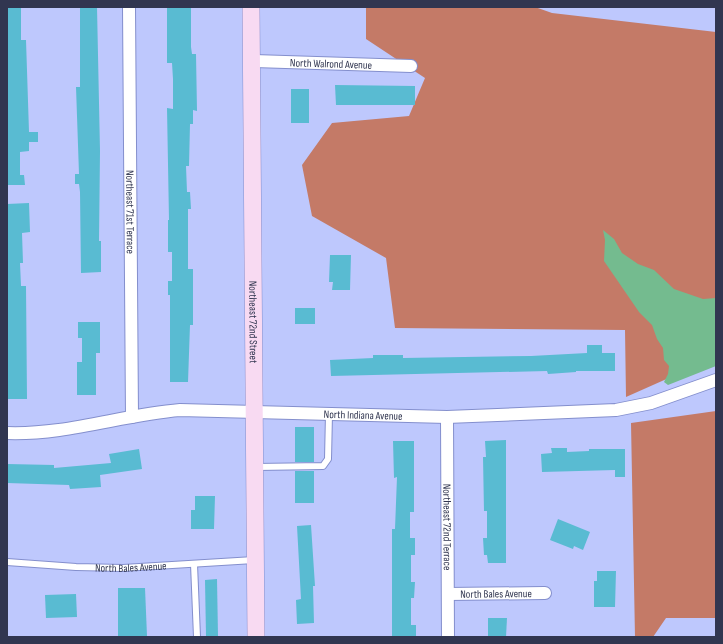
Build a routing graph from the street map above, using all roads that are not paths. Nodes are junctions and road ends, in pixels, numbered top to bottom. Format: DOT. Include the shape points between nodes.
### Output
graph roads {
  1 [pos="128,7"];
  2 [pos="251,7"];
  3 [pos="251,61"];
  4 [pos="412,66"];
  5 [pos="716,380"];
  6 [pos="254,412"];
  7 [pos="329,414"];
  8 [pos="132,417"];
  9 [pos="447,417"];
  10 [pos="7,433"];
  11 [pos="254,467"];
  12 [pos="254,560"];
  13 [pos="7,562"];
  14 [pos="194,564"];
  15 [pos="545,593"];
  16 [pos="448,594"];
  17 [pos="197,637"];
  18 [pos="256,637"];
  19 [pos="448,637"];
  1 -- 8 [label="street, Northeast 71st Terrace"];
  2 -- 3 [label="main road, Northeast 72nd Street"];
  3 -- 4 [label="street, North Walrond Avenue"];
  3 -- 6 [label="main road, Northeast 72nd Street"];
  5 -- 9 [label="street, North Indiana Avenue" via="651,403 616,410"];
  6 -- 7 [label="street, North Indiana Avenue"];
  6 -- 8 [label="street, North Indiana Avenue" via="180,410"];
  6 -- 11 [label="main road, Northeast 72nd Street"];
  7 -- 9 [label="street, North Indiana Avenue"];
  7 -- 11 [label="lane" via="328,459 323,466"];
  8 -- 10 [label="street, North Indiana Avenue" via="56,432"];
  9 -- 16 [label="street, Northeast 72nd Terrace"];
  11 -- 12 [label="main road, Northeast 72nd Street"];
  12 -- 14 [label="lane, North Bales Avenue"];
  12 -- 18 [label="main road, Northeast 72nd Street"];
  13 -- 14 [label="lane, North Bales Avenue" via="123,568"];
  14 -- 17 [label="lane"];
  15 -- 16 [label="street, North Bales Avenue"];
  16 -- 19 [label="street, Northeast 72nd Terrace"];
}
